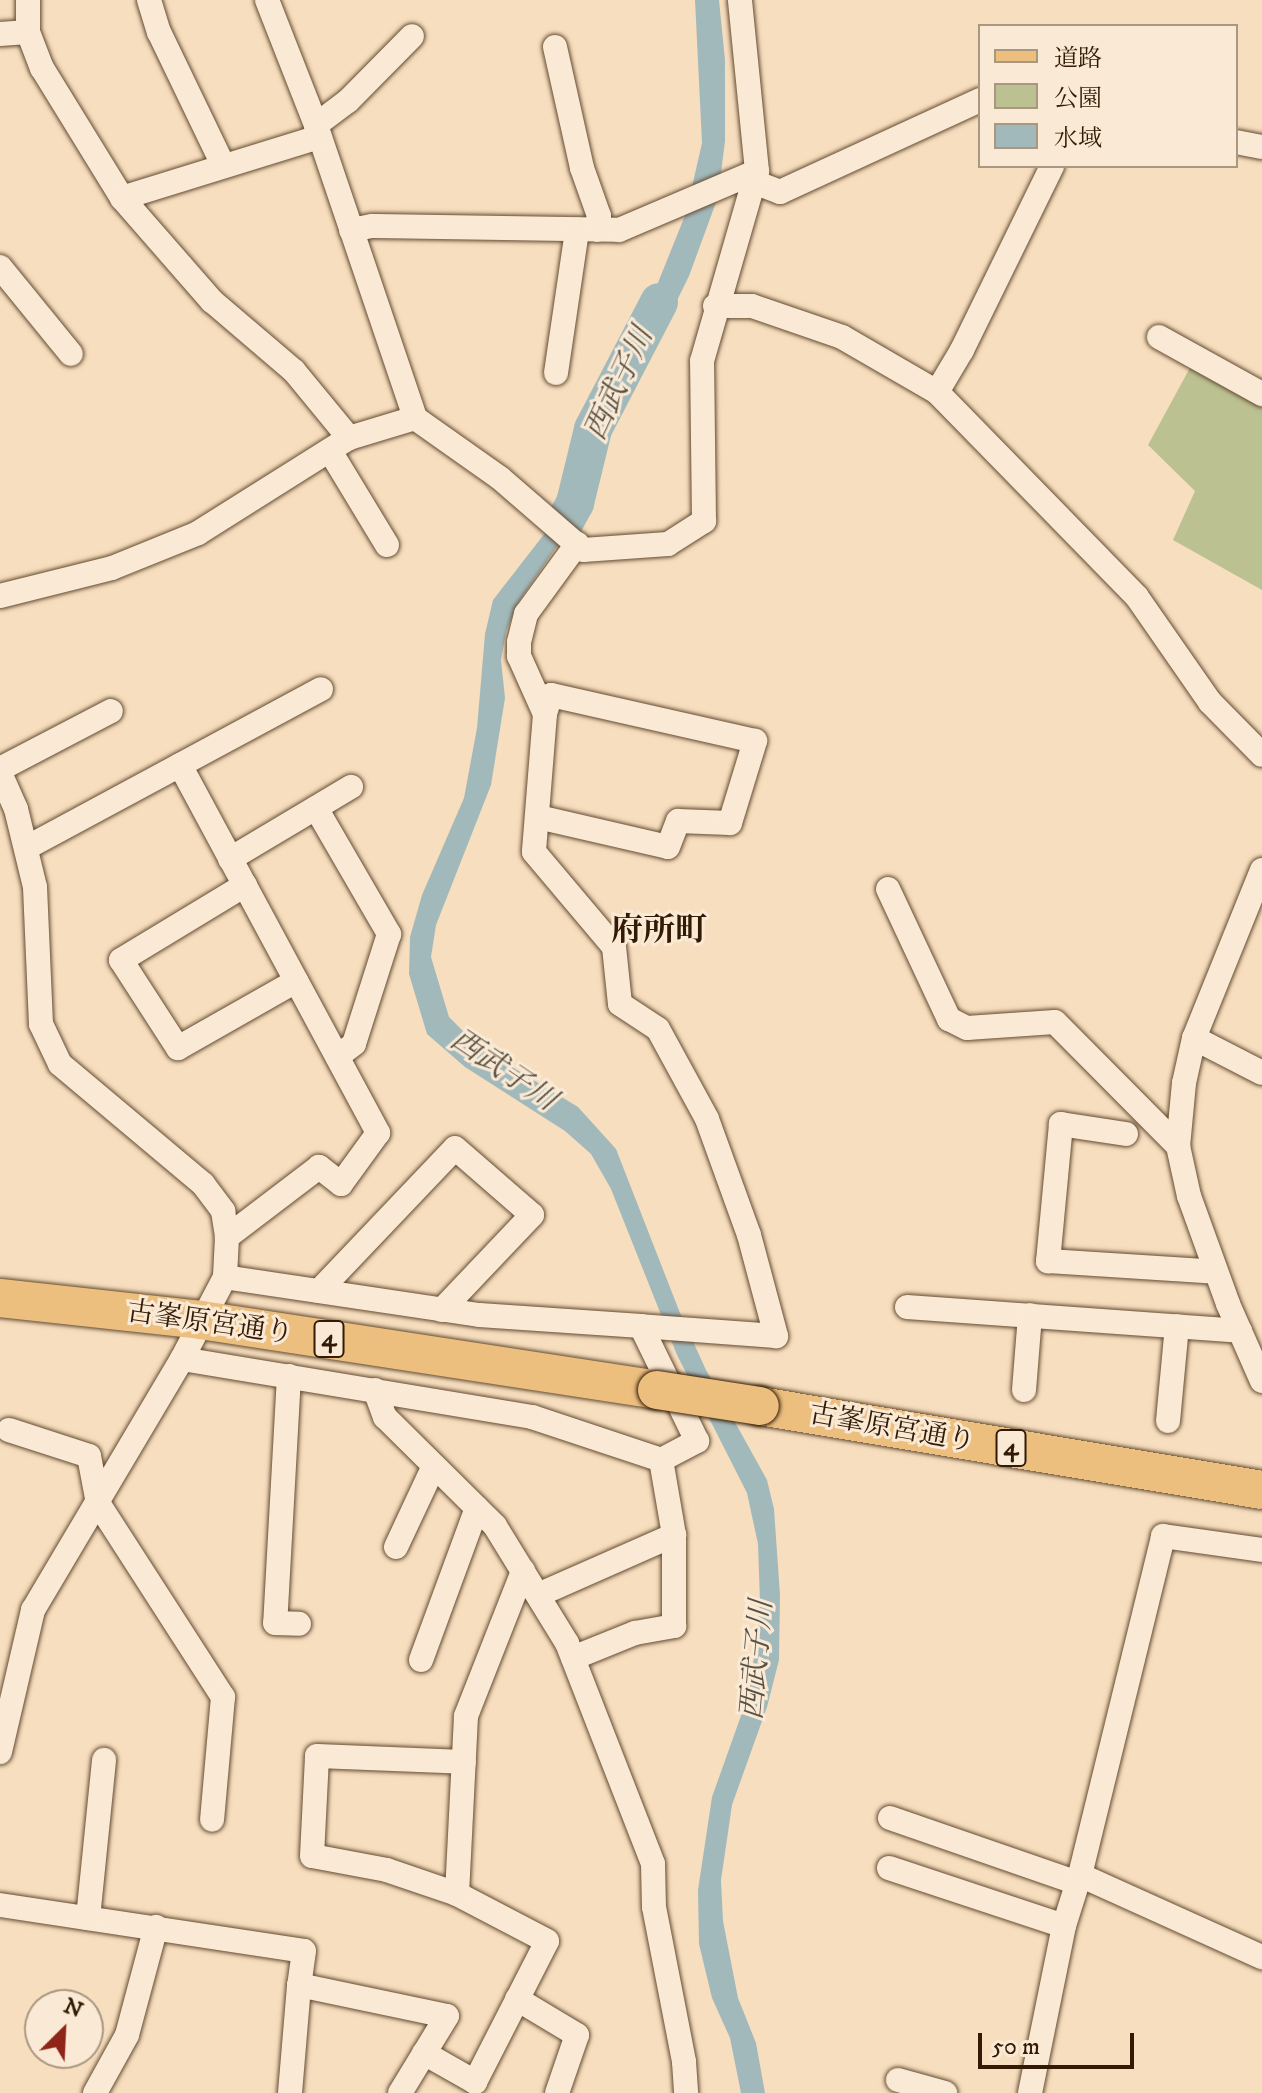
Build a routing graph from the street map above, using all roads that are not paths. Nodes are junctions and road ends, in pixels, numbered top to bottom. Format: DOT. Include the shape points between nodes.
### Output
graph roads {
  1 [pos="28,0"];
  2 [pos="149,0"];
  3 [pos="267,0"];
  4 [pos="740,0"];
  5 [pos="28,32"];
  6 [pos="0,34"];
  7 [pos="412,36"];
  8 [pos="555,47"];
  9 [pos="978,101"];
  10 [pos="318,131"];
  11 [pos="1238,142"];
  12 [pos="1262,147"];
  13 [pos="223,165"];
  14 [pos="1051,168"];
  15 [pos="755,177"];
  16 [pos="122,198"];
  17 [pos="351,230"];
  18 [pos="587,230"];
  19 [pos="0,267"];
  20 [pos="715,306"];
  21 [pos="1159,337"];
  22 [pos="71,354"];
  23 [pos="556,373"];
  24 [pos="937,392"];
  25 [pos="1262,394"];
  26 [pos="415,418"];
  27 [pos="339,444"];
  28 [pos="577,544"];
  29 [pos="387,545"];
  30 [pos="0,596"];
  31 [pos="321,689"];
  32 [pos="111,711"];
  33 [pos="545,714"];
  34 [pos="1262,755"];
  35 [pos="180,765"];
  36 [pos="0,771"];
  37 [pos="351,787"];
  38 [pos="316,808"];
  39 [pos="538,817"];
  40 [pos="26,848"];
  41 [pos="230,859"];
  42 [pos="1262,870"];
  43 [pos="245,885"];
  44 [pos="888,889"];
  45 [pos="296,981"];
  46 [pos="1194,1038"];
  47 [pos="337,1057"];
  48 [pos="1262,1073"];
  49 [pos="1126,1134"];
  50 [pos="1178,1146"];
  51 [pos="227,1237"];
  52 [pos="1216,1272"];
  53 [pos="225,1277"];
  54 [pos="319,1291"];
  55 [pos="0,1298"];
  56 [pos="907,1307"];
  57 [pos="442,1310"];
  58 [pos="1030,1315"];
  59 [pos="201,1320"];
  60 [pos="641,1326"];
  61 [pos="1177,1326"];
  62 [pos="1240,1331"];
  63 [pos="182,1359"];
  64 [pos="289,1376"];
  65 [pos="1262,1381"];
  66 [pos="375,1390"];
  67 [pos="1024,1390"];
  68 [pos="1168,1421"];
  69 [pos="9,1430"];
  70 [pos="661,1460"];
  71 [pos="434,1466"];
  72 [pos="1262,1490"];
  73 [pos="98,1503"];
  74 [pos="477,1508"];
  75 [pos="674,1535"];
  76 [pos="396,1547"];
  77 [pos="1262,1550"];
  78 [pos="523,1571"];
  79 [pos="538,1595"];
  80 [pos="299,1624"];
  81 [pos="573,1658"];
  82 [pos="421,1660"];
  83 [pos="0,1752"];
  84 [pos="104,1760"];
  85 [pos="464,1762"];
  86 [pos="890,1818"];
  87 [pos="212,1820"];
  88 [pos="889,1868"];
  89 [pos="1079,1879"];
  90 [pos="457,1894"];
  91 [pos="0,1905"];
  92 [pos="88,1918"];
  93 [pos="1064,1926"];
  94 [pos="156,1927"];
  95 [pos="1262,1957"];
  96 [pos="299,1985"];
  97 [pos="517,1999"];
  98 [pos="424,2053"];
  99 [pos="898,2080"];
  100 [pos="484,2087"];
  101 [pos="933,2091"];
  102 [pos="95,2093"];
  103 [pos="290,2093"];
  104 [pos="400,2093"];
  105 [pos="557,2093"];
  106 [pos="686,2093"];
  107 [pos="1030,2093"];
  1 -- 5 [label="street"];
  2 -- 13 [label="street"];
  3 -- 10 [label="street"];
  4 -- 15 [label="street"];
  5 -- 6 [label="street"];
  5 -- 16 [label="street" via="42,68"];
  7 -- 10 [label="street"];
  8 -- 18 [label="street" via="582,168 599,216"];
  9 -- 15 [label="street" via="780,192"];
  10 -- 13 [label="street"];
  10 -- 17 [label="street"];
  11 -- 12 [label="street"];
  13 -- 16 [label="street"];
  14 -- 24 [label="street"];
  15 -- 18 [label="street" via="619,230"];
  15 -- 20 [label="street"];
  16 -- 27 [label="street" via="212,301 294,371"];
  17 -- 18 [label="street"];
  17 -- 26 [label="street"];
  18 -- 23 [label="street"];
  19 -- 22 [label="street"];
  20 -- 24 [label="street" via="752,306 842,337"];
  20 -- 28 [label="street" via="702,361 704,521 668,544 583,550"];
  21 -- 25 [label="street"];
  24 -- 34 [label="street" via="1137,597 1210,702"];
  26 -- 27 [label="street"];
  26 -- 28 [label="street" via="500,478"];
  27 -- 29 [label="street"];
  27 -- 30 [label="street" via="198,533 112,568"];
  28 -- 33 [label="street" via="526,614 519,642 519,656"];
  31 -- 35 [label="street"];
  32 -- 36 [label="street"];
  33 -- 39 [label="street"];
  33 -- 39 [label="street" via="551,695 755,741 730,823 678,821 668,847"];
  35 -- 40 [label="street"];
  35 -- 41 [label="street"];
  36 -- 40 [label="street"];
  37 -- 38 [label="street"];
  38 -- 41 [label="street"];
  38 -- 47 [label="street" via="389,934 354,1044"];
  39 -- 60 [label="street" via="534,852 614,947 620,1004 658,1029 707,1119 749,1235 776,1336"];
  40 -- 51 [label="street" via="35,887 41,1024 60,1064 203,1184 223,1211"];
  41 -- 43 [label="street"];
  42 -- 46 [label="street"];
  43 -- 45 [label="street"];
  43 -- 45 [label="street" via="121,960 178,1048"];
  44 -- 50 [label="street" via="949,1019 967,1028 1055,1022"];
  45 -- 47 [label="street"];
  46 -- 48 [label="street"];
  46 -- 50 [label="street"];
  47 -- 51 [label="street" via="378,1133 341,1184 319,1167"];
  49 -- 52 [label="street" via="1061,1124 1048,1261"];
  50 -- 52 [label="street"];
  51 -- 53 [label="street"];
  52 -- 62 [label="street"];
  53 -- 54 [label="street"];
  53 -- 59 [label="street"];
  54 -- 57 [label="street"];
  54 -- 57 [label="street" via="455,1148 532,1215"];
  55 -- 59 [label="main road, 古峯原宮通り / 4"];
  56 -- 58 [label="street"];
  57 -- 60 [label="street"];
  58 -- 61 [label="street"];
  58 -- 67 [label="street"];
  59 -- 63 [label="street"];
  59 -- 72 [label="main road, 古峯原宮通り / 4, bridge"];
  60 -- 70 [label="street" via="697,1441"];
  61 -- 62 [label="street"];
  61 -- 68 [label="street"];
  62 -- 65 [label="street"];
  63 -- 64 [label="street"];
  63 -- 73 [label="street"];
  64 -- 66 [label="street"];
  64 -- 80 [label="street" via="275,1623"];
  66 -- 70 [label="street" via="532,1417"];
  66 -- 71 [label="street" via="385,1417"];
  69 -- 73 [label="street" via="89,1456"];
  70 -- 75 [label="street"];
  71 -- 74 [label="street"];
  71 -- 76 [label="street"];
  73 -- 83 [label="street" via="33,1610"];
  73 -- 87 [label="street" via="223,1697"];
  74 -- 78 [label="street"];
  74 -- 82 [label="street"];
  75 -- 79 [label="street"];
  75 -- 81 [label="street" via="674,1626 635,1633"];
  77 -- 89 [label="street" via="1163,1536"];
  78 -- 79 [label="street"];
  78 -- 85 [label="street" via="466,1716"];
  79 -- 81 [label="street"];
  81 -- 106 [label="street" via="653,1864 654,1907"];
  84 -- 92 [label="street"];
  85 -- 90 [label="street"];
  85 -- 90 [label="street" via="317,1756 312,1856 387,1870"];
  86 -- 89 [label="street"];
  88 -- 93 [label="street"];
  89 -- 93 [label="street"];
  89 -- 95 [label="street"];
  90 -- 97 [label="street" via="547,1941"];
  91 -- 92 [label="street"];
  92 -- 94 [label="street"];
  93 -- 107 [label="street"];
  94 -- 96 [label="street" via="304,1951"];
  94 -- 102 [label="street" via="127,2035"];
  96 -- 98 [label="street" via="447,2016"];
  96 -- 103 [label="street"];
  97 -- 100 [label="street"];
  97 -- 105 [label="street" via="577,2035"];
  98 -- 100 [label="street"];
  98 -- 104 [label="street"];
  99 -- 101 [label="street"];
}
